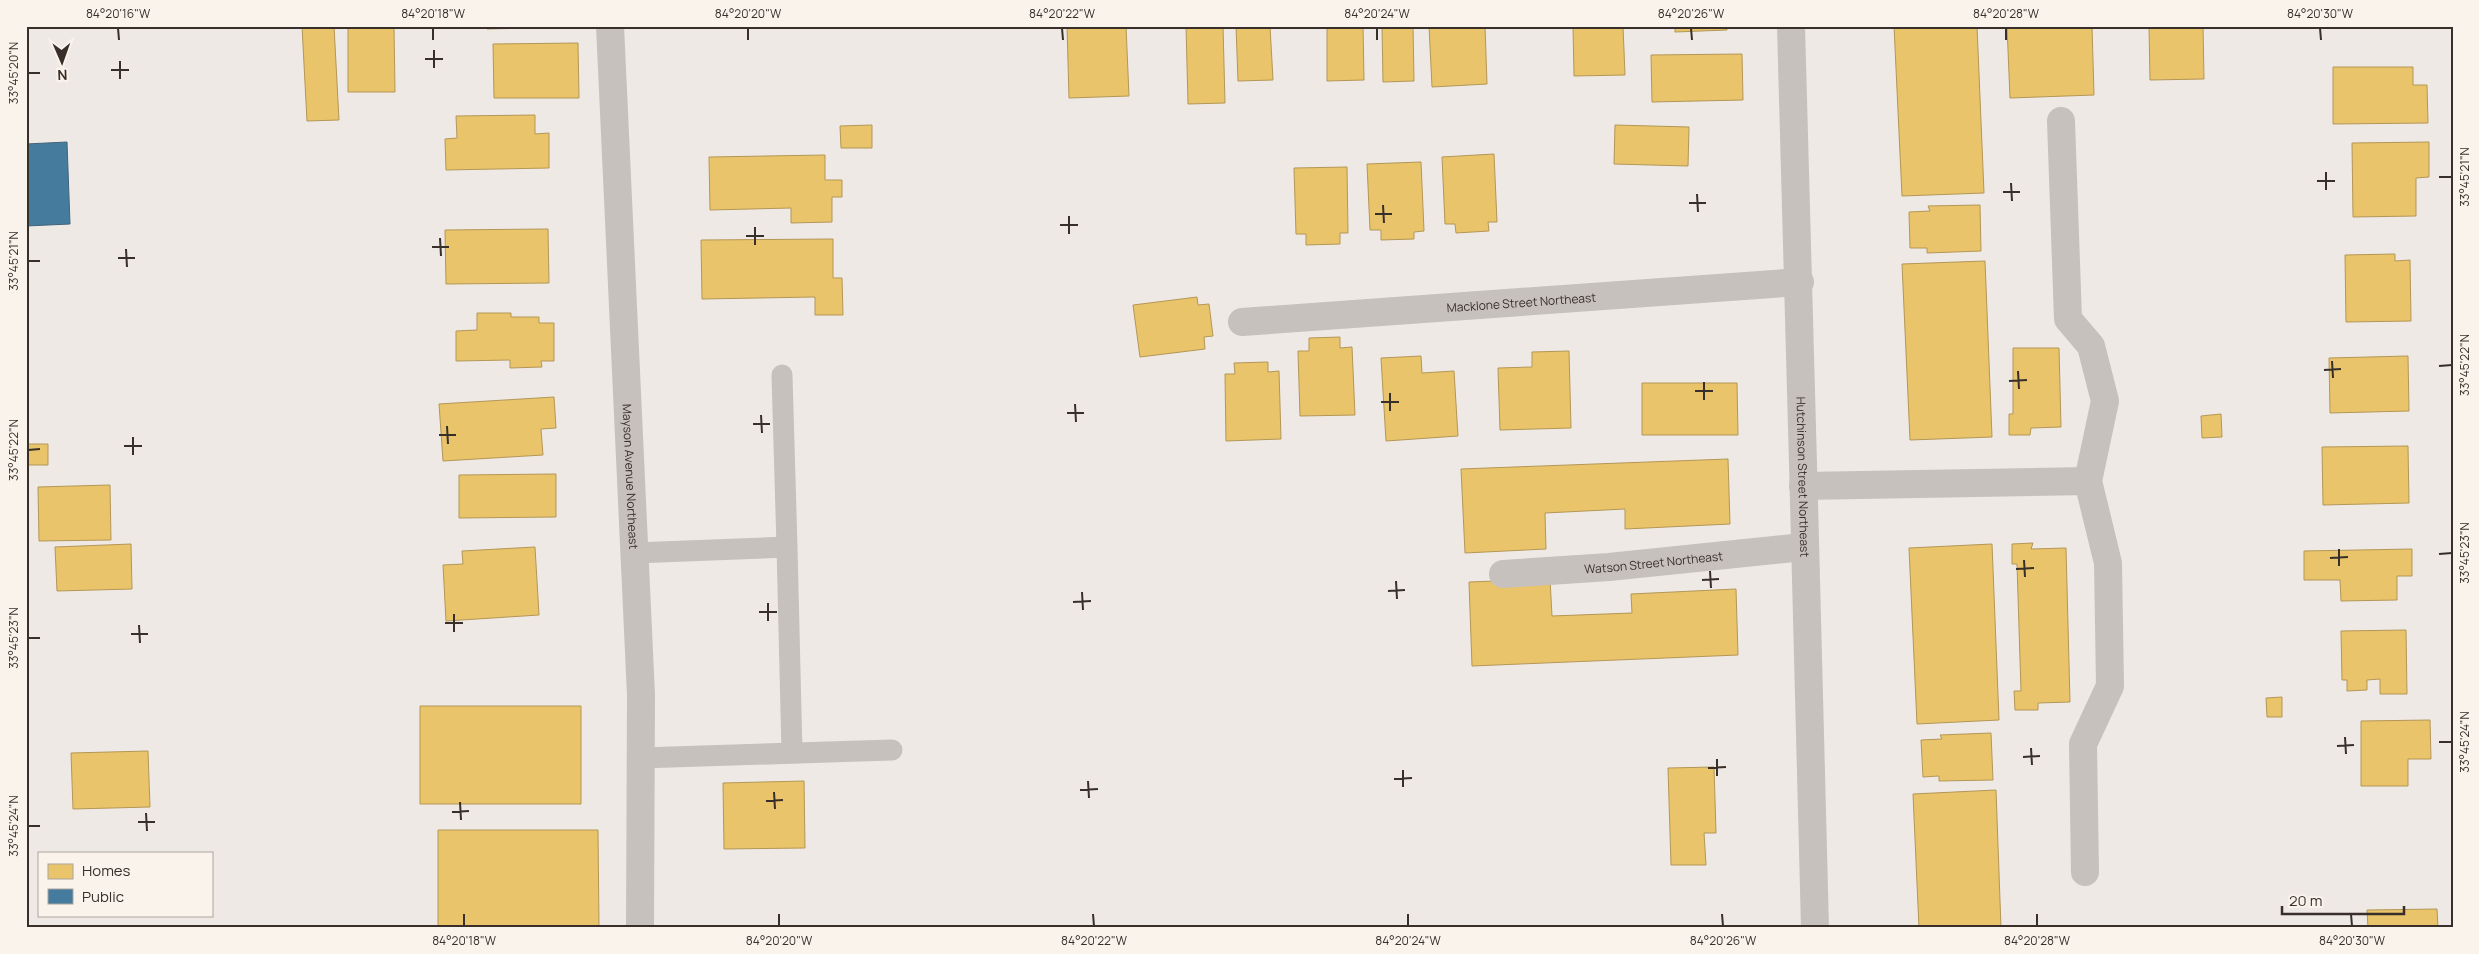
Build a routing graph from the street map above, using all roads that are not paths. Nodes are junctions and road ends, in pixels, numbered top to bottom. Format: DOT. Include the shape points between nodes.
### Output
graph roads {
  1 [pos="610,26"];
  2 [pos="1791,26"];
  3 [pos="2061,121"];
  4 [pos="1800,282"];
  5 [pos="1242,322"];
  6 [pos="782,375"];
  7 [pos="2088,481"];
  8 [pos="1803,486"];
  9 [pos="787,547"];
  10 [pos="1803,547"];
  11 [pos="634,552"];
  12 [pos="1503,574"];
  13 [pos="892,750"];
  14 [pos="792,753"];
  15 [pos="640,758"];
  16 [pos="2085,872"];
  17 [pos="640,928"];
  18 [pos="1815,928"];
  1 -- 11 [label="street, Mayson Avenue Northeast"];
  2 -- 4 [label="street, Hutchinson Street Northeast"];
  3 -- 7 [label="street" via="2068,319 2091,346 2106,401"];
  4 -- 5 [label="street, Macklone Street Northeast"];
  4 -- 8 [label="street, Hutchinson Street Northeast"];
  6 -- 9 [label="lane"];
  7 -- 8 [label="street"];
  7 -- 16 [label="street" via="2108,563 2110,686 2083,744"];
  8 -- 10 [label="street, Hutchinson Street Northeast"];
  9 -- 11 [label="lane"];
  9 -- 14 [label="lane"];
  10 -- 12 [label="street, Watson Street Northeast" via="1609,567"];
  10 -- 18 [label="street, Hutchinson Street Northeast"];
  11 -- 15 [label="street, Mayson Avenue Northeast" via="641,695"];
  13 -- 14 [label="lane"];
  14 -- 15 [label="lane"];
  15 -- 17 [label="street, Mayson Avenue Northeast"];
}
